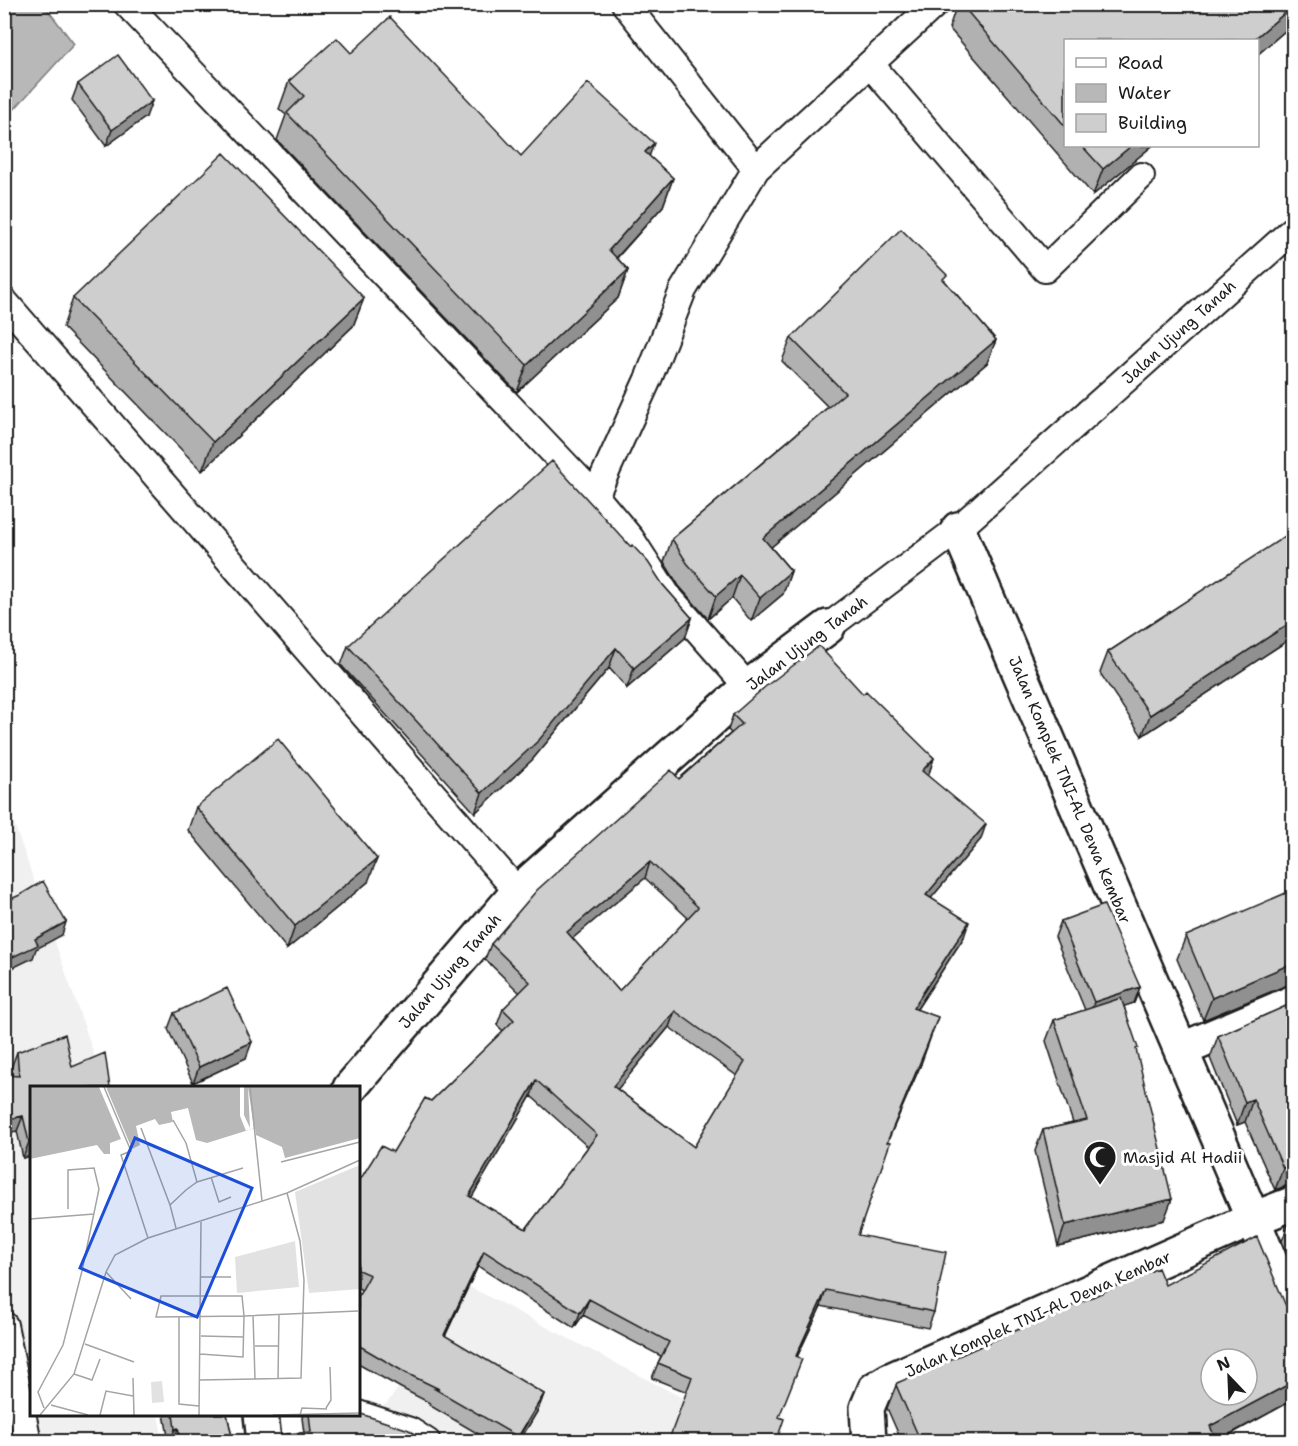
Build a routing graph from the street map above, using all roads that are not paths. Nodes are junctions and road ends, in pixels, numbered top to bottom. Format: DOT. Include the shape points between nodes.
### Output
graph roads {
  1 [pos="127,4"];
  2 [pos="625,4"];
  3 [pos="935,4"];
  4 [pos="870,64"];
  5 [pos="756,169"];
  6 [pos="1141,176"];
  7 [pos="1293,229"];
  8 [pos="4,301"];
  9 [pos="595,496"];
  10 [pos="958,529"];
  11 [pos="828,627"];
  12 [pos="748,687"];
  13 [pos="518,892"];
  14 [pos="1293,1002"];
  15 [pos="1181,1050"];
  16 [pos="352,1086"];
  17 [pos="1293,1203"];
  18 [pos="1252,1218"];
  19 [pos="1293,1319"];
  20 [pos="4,1325"];
  21 [pos="360,1415"];
  22 [pos="261,1416"];
  23 [pos="28,1442"];
  24 [pos="264,1442"];
  25 [pos="428,1442"];
  26 [pos="869,1442"];
  1 -- 9 [label="lane"];
  2 -- 5 [label="lane"];
  3 -- 4 [label="lane"];
  4 -- 5 [label="lane"];
  4 -- 6 [label="lane" via="1045,269"];
  5 -- 9 [label="lane" via="683,290"];
  7 -- 10 [label="lane, Jalan Ujung Tanah"];
  8 -- 13 [label="lane"];
  9 -- 12 [label="lane" via="631,539 667,596"];
  10 -- 11 [label="lane, Jalan Ujung Tanah"];
  10 -- 15 [label="street, Jalan Komplek TNI-AL Dewa Kembar"];
  11 -- 12 [label="street, Jalan Ujung Tanah"];
  12 -- 13 [label="street, Jalan Ujung Tanah"];
  13 -- 16 [label="street, Jalan Ujung Tanah"];
  14 -- 15 [label="street"];
  15 -- 18 [label="street, Jalan Komplek TNI-AL Dewa Kembar"];
  17 -- 18 [label="street, Jalan Komplek TNI-AL Dewa Kembar"];
  18 -- 19 [label="street, Jalan Komplek TNI-AL Dewa Kembar"];
  18 -- 26 [label="street, Jalan Komplek TNI-AL Dewa Kembar" via="890,1380 875,1389 867,1408"];
  20 -- 23 [label="lane"];
  21 -- 25 [label="lane" via="410,1431"];
  22 -- 24 [label="street"];
}
